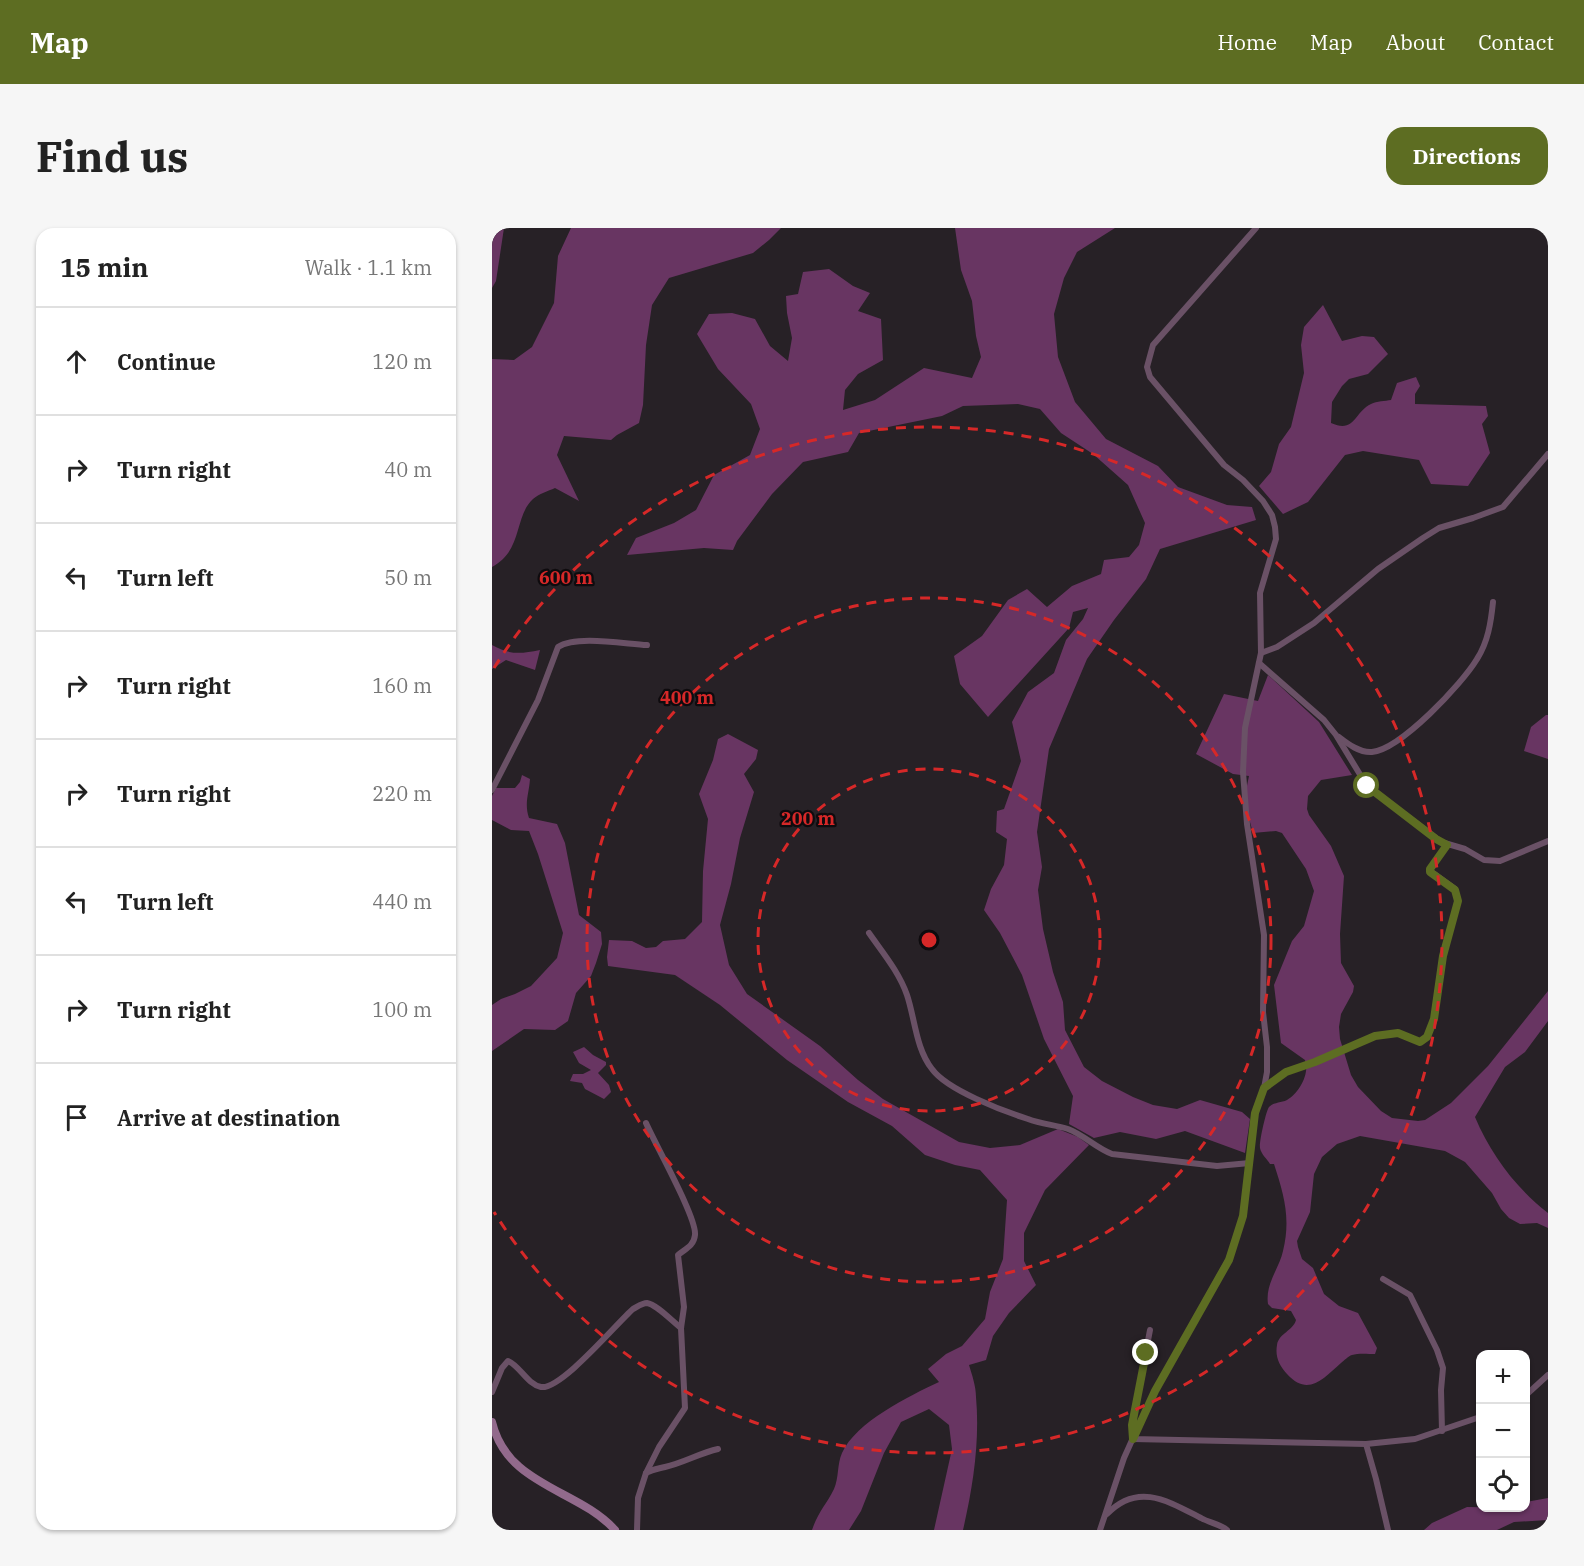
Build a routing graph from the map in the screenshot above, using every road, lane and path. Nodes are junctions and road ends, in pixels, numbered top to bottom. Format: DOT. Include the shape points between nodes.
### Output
graph roads {
  1 [pos="1256,228"];
  2 [pos="1548,454"];
  3 [pos="1493,602"];
  4 [pos="647,645"];
  5 [pos="1261,653"];
  6 [pos="1259,663"];
  7 [pos="1336,735"];
  8 [pos="492,790"];
  9 [pos="1548,841"];
  10 [pos="1447,845"];
  11 [pos="869,933"];
  12 [pos="1264,1088"];
  13 [pos="646,1123"];
  14 [pos="1250,1162"];
  15 [pos="1383,1279"];
  16 [pos="681,1328"];
  17 [pos="1150,1330"];
  18 [pos="1548,1375"];
  19 [pos="1530,1391"];
  20 [pos="492,1392"];
  21 [pos="1476,1418"];
  22 [pos="492,1422"];
  23 [pos="1442,1431"];
  24 [pos="1133,1439"];
  25 [pos="1366,1444"];
  26 [pos="718,1449"];
  27 [pos="646,1473"];
  28 [pos="1104,1517"];
  29 [pos="615,1530"];
  30 [pos="636,1530"];
  31 [pos="1100,1530"];
  32 [pos="1227,1530"];
  33 [pos="1388,1530"];
  1 -- 5 [label="street" via="1153,345 1147,367 1164,394 1272,515 1276,539 1260,593"];
  2 -- 5 [label="street" via="1503,507 1439,528 1378,569 1301,632"];
  3 -- 7 [label="street" via="1490,629 1478,659 1424,720 1376,751 1359,749"];
  4 -- 8 [label="street" via="582,641 558,647 538,700"];
  5 -- 6 [label="street"];
  6 -- 7 [label="street"];
  6 -- 12 [label="street" via="1245,728 1243,772 1264,935"];
  7 -- 10 [label="street" via="1367,786"];
  9 -- 10 [label="street" via="1500,861 1484,860 1465,849"];
  10 -- 12 [label="street" via="1430,872 1455,890 1458,901 1427,1037 1420,1042 1398,1033 1375,1036 1286,1072"];
  11 -- 14 [label="street" via="901,979 924,1054 932,1070 945,1081 1028,1119 1079,1134 1112,1154 1217,1166"];
  12 -- 14 [label="street" via="1255,1113"];
  13 -- 16 [label="street" via="695,1227 693,1243 678,1255 684,1307"];
  14 -- 24 [label="street" via="1243,1216 1229,1260 1155,1391"];
  15 -- 23 [label="street" via="1410,1295 1437,1350 1443,1368"];
  16 -- 20 [label="street" via="653,1306 641,1305 555,1383 536,1385 508,1361"];
  16 -- 27 [label="street" via="685,1408"];
  17 -- 24 [label="street" via="1132,1425"];
  18 -- 19 [label="street"];
  21 -- 23 [label="street"];
  22 -- 29 [label="street" via="497,1440 517,1465"];
  23 -- 25 [label="street" via="1415,1439"];
  24 -- 25 [label="street"];
  24 -- 28 [label="street"];
  25 -- 33 [label="street"];
  26 -- 27 [label="street"];
  27 -- 30 [label="street" via="638,1498"];
  28 -- 31 [label="street"];
  28 -- 32 [label="street" via="1113,1508 1144,1495 1174,1504"];
}
